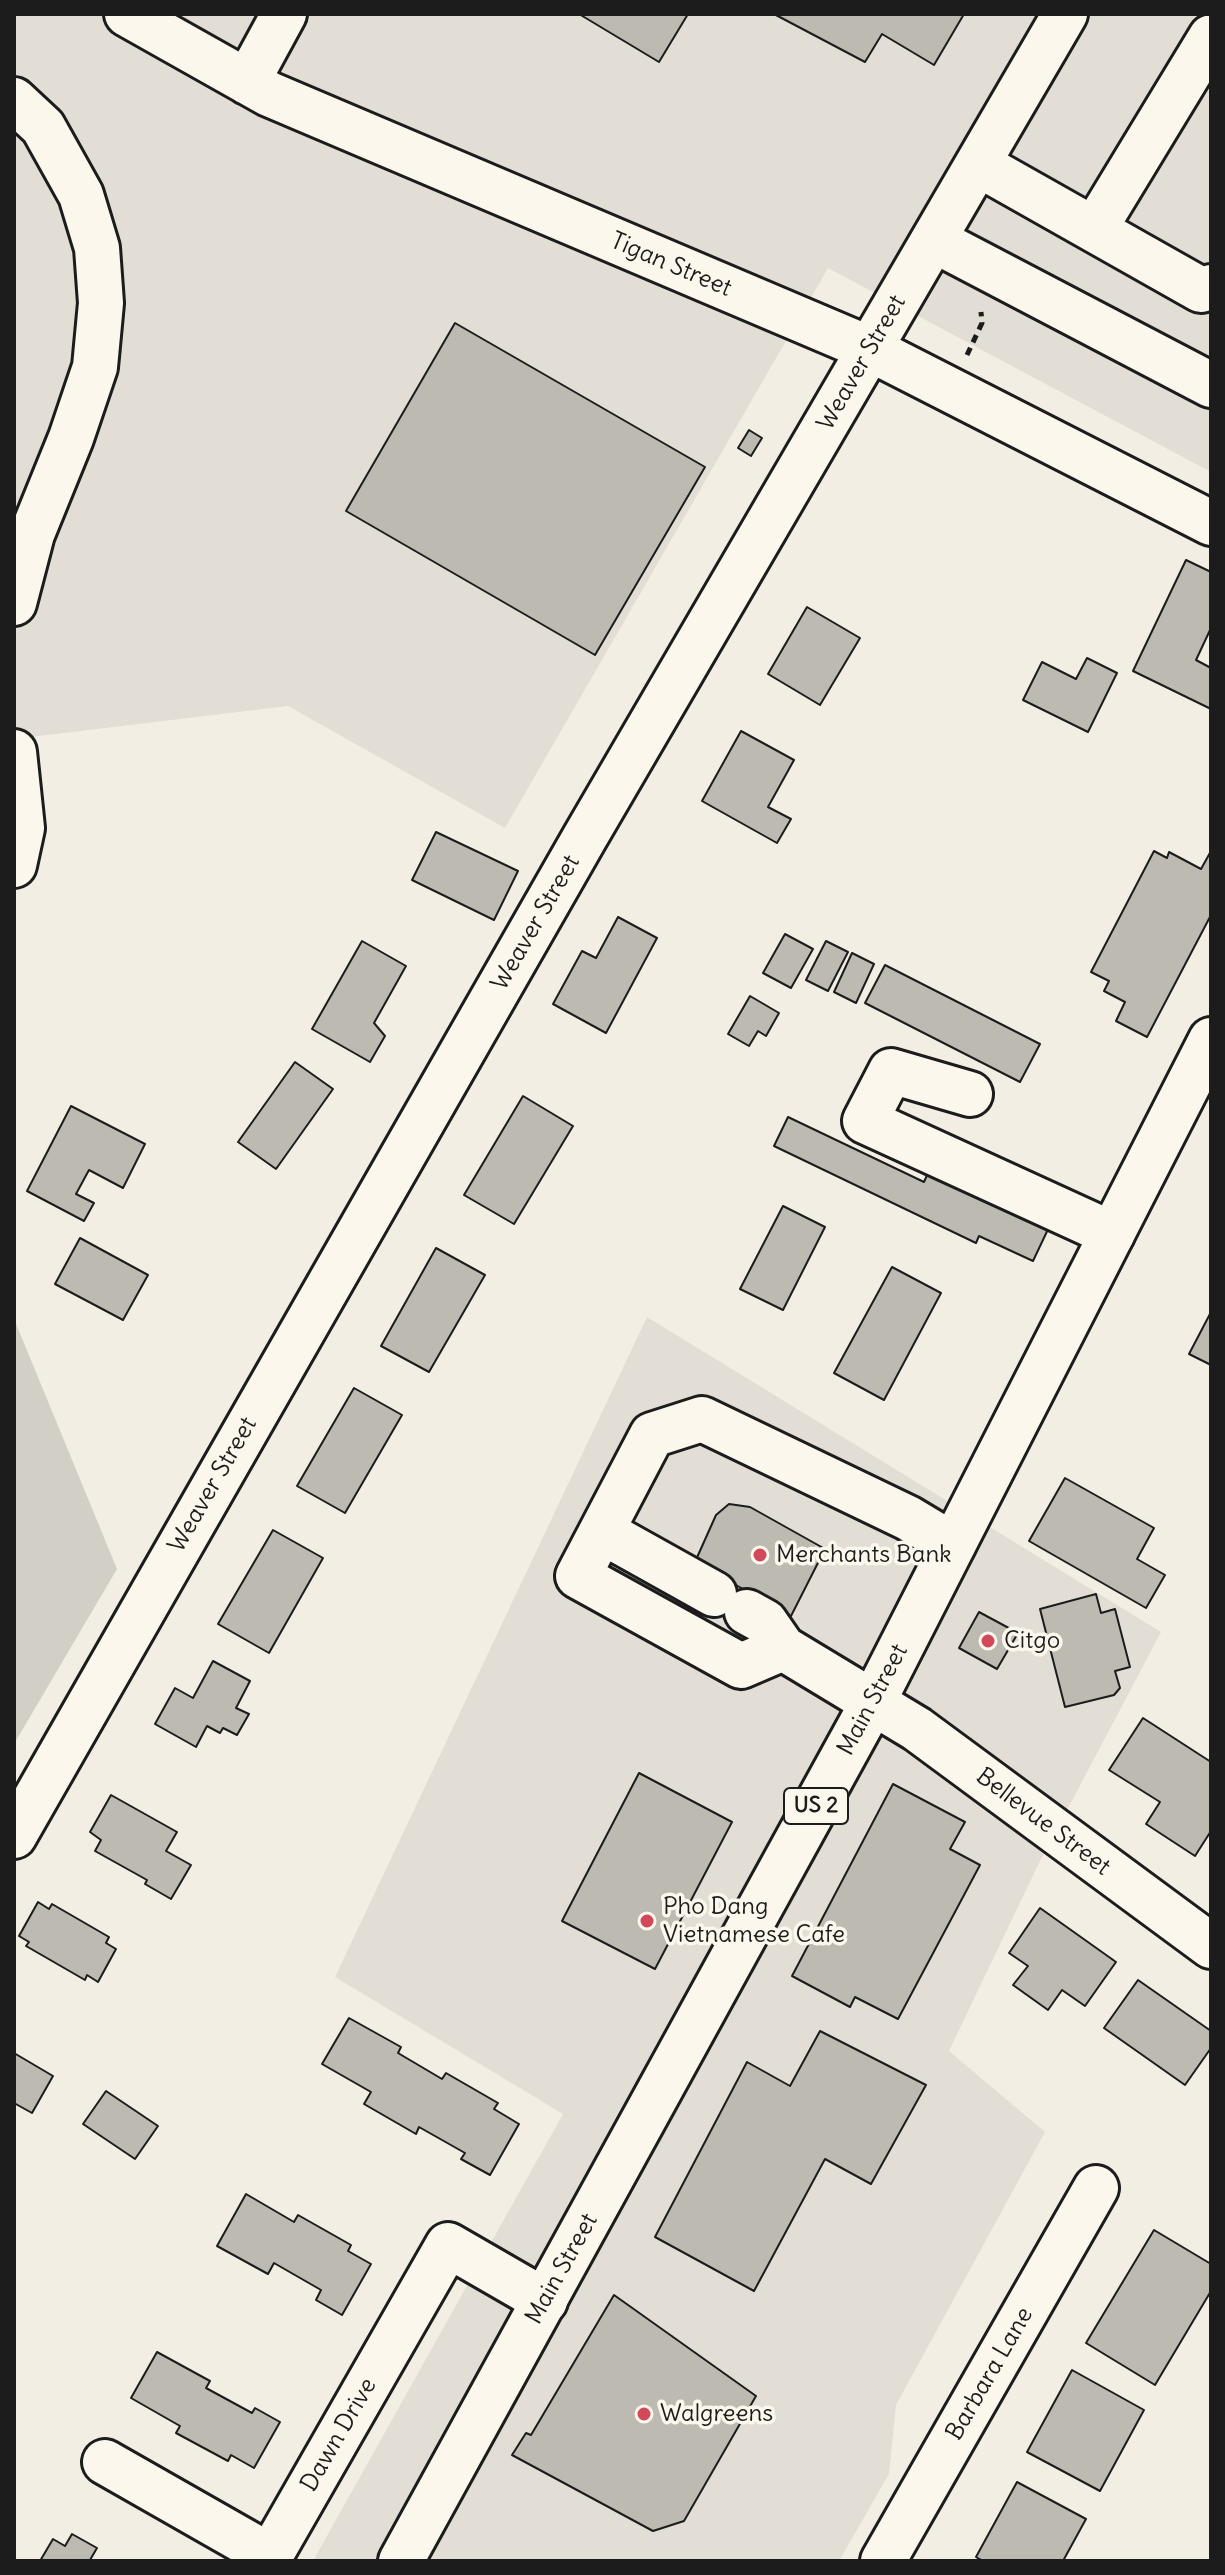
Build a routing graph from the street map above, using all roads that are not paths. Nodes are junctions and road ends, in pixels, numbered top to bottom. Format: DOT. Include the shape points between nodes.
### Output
graph roads {
  1 [pos="127,14"];
  2 [pos="284,14"];
  3 [pos="1065,14"];
  4 [pos="1211,37"];
  5 [pos="247,82"];
  6 [pos="14,100"];
  7 [pos="978,164"];
  8 [pos="1095,228"];
  9 [pos="934,240"];
  10 [pos="1211,287"];
  11 [pos="870,349"];
  12 [pos="1211,385"];
  13 [pos="1211,523"];
  14 [pos="14,603"];
  15 [pos="14,752"];
  16 [pos="14,865"];
  17 [pos="1211,1040"];
  18 [pos="970,1094"];
  19 [pos="1112,1234"];
  20 [pos="603,1532"];
  21 [pos="953,1545"];
  22 [pos="783,1648"];
  23 [pos="873,1702"];
  24 [pos="20,1808"];
  25 [pos="1211,1946"];
  26 [pos="1096,2188"];
  27 [pos="545,2301"];
  28 [pos="105,2462"];
  29 [pos="401,2561"];
  30 [pos="883,2561"];
  1 -- 5 [label="street, Tigan Street"];
  2 -- 5 [label="street"];
  3 -- 7 [label="street, Weaver Street"];
  4 -- 8 [label="street"];
  5 -- 11 [label="street, Tigan Street"];
  6 -- 14 [label="street" via="43,127 81,195 97,248 101,303 95,367 32,534"];
  7 -- 8 [label="street"];
  7 -- 9 [label="street, Weaver Street"];
  8 -- 10 [label="street" via="1201,290"];
  9 -- 11 [label="street, Weaver Street"];
  9 -- 12 [label="street"];
  11 -- 13 [label="street, Tigan Street"];
  11 -- 24 [label="street, Weaver Street"];
  15 -- 16 [label="street" via="22,828"];
  17 -- 19 [label="street, Main Street / US 2"];
  18 -- 19 [label="street" via="891,1071 865,1121"];
  19 -- 21 [label="street, Main Street / US 2"];
  20 -- 21 [label="street" via="652,1435 702,1419"];
  20 -- 22 [label="street, Bellevue Street" via="765,1622"];
  20 -- 22 [label="street" via="578,1576 741,1666"];
  21 -- 23 [label="street, Main Street / US 2"];
  22 -- 23 [label="street, Bellevue Street"];
  23 -- 25 [label="street, Bellevue Street"];
  23 -- 27 [label="street, Main Street / US 2"];
  26 -- 30 [label="street, Barbara Lane"];
  27 -- 28 [label="street, Dawn Drive" via="448,2245 270,2556"];
  27 -- 29 [label="street, Main Street / US 2"];
}
